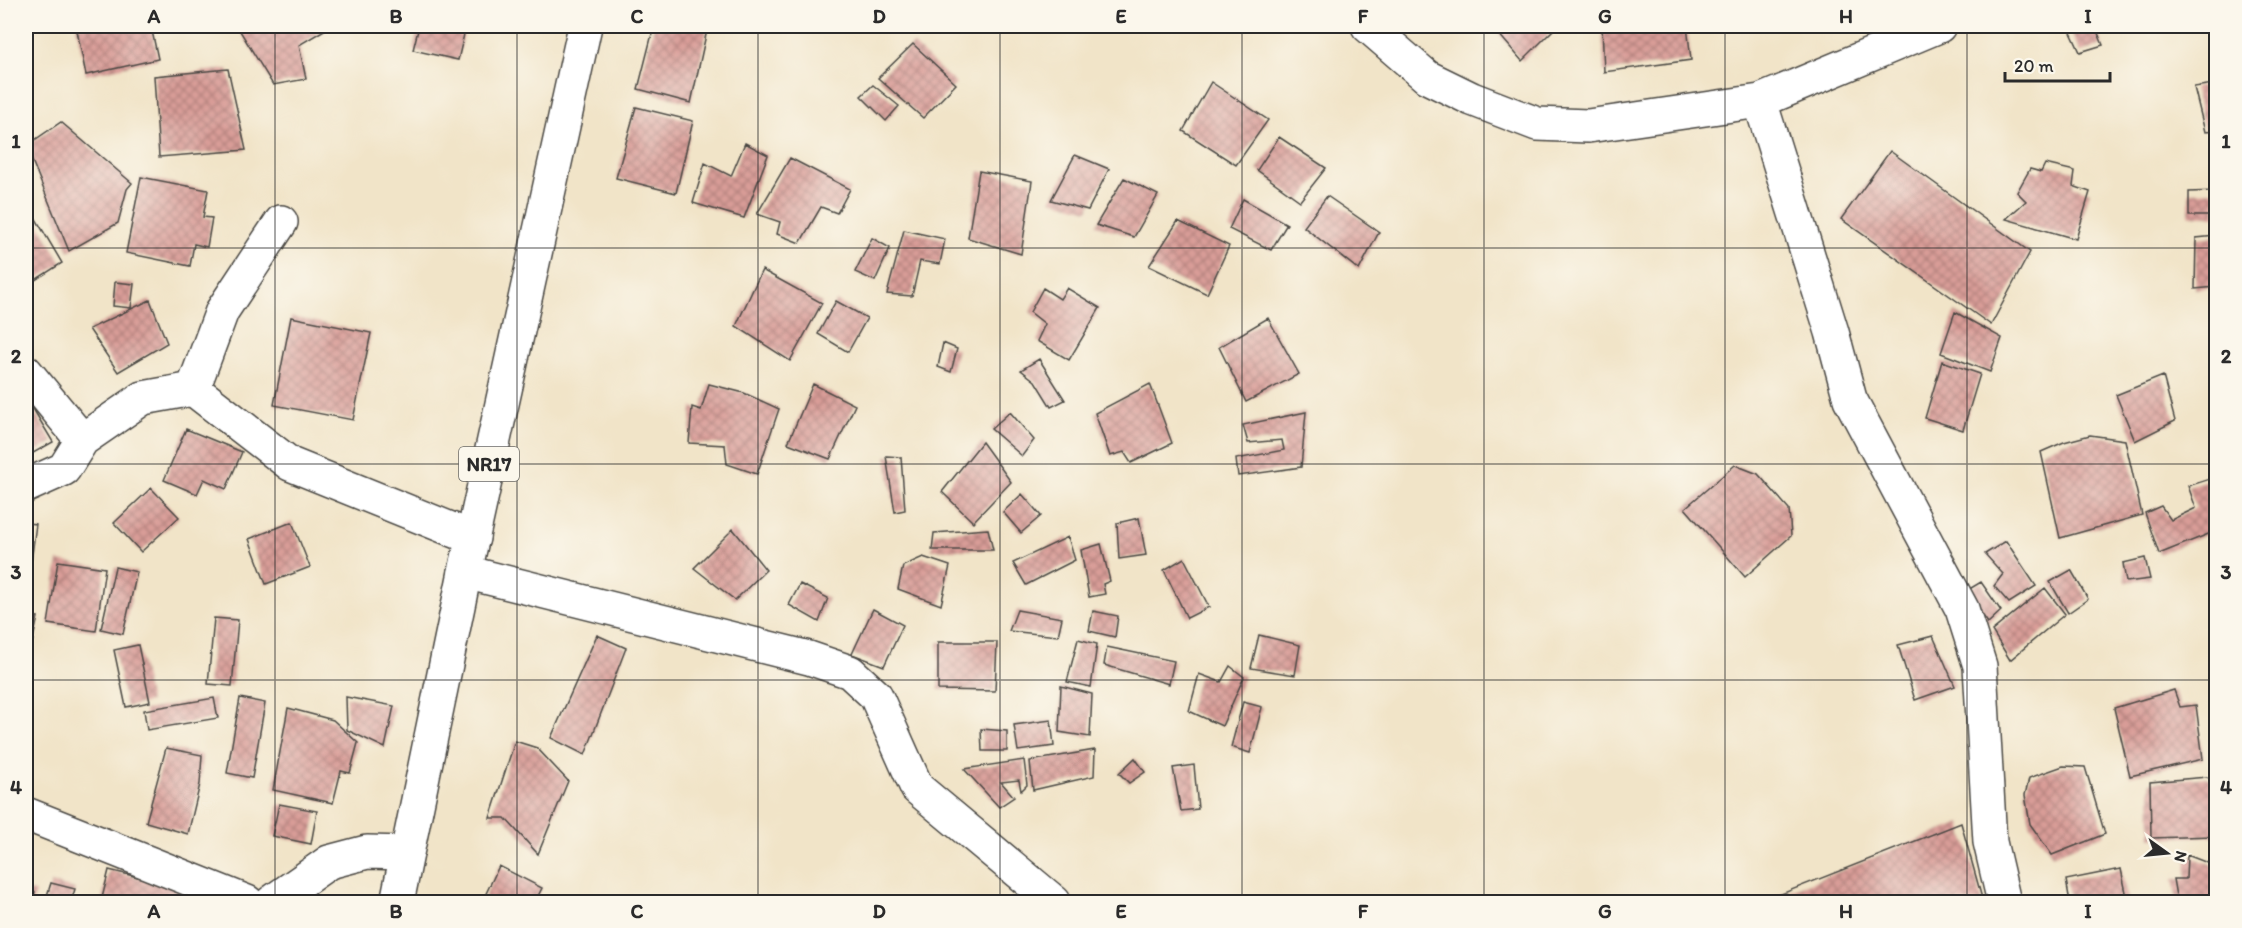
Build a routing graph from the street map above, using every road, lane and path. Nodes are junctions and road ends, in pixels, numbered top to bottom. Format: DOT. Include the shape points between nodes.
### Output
graph roads {
  1 [pos="585,26"];
  2 [pos="1368,26"];
  3 [pos="1939,26"];
  4 [pos="1760,100"];
  5 [pos="280,222"];
  6 [pos="26,372"];
  7 [pos="193,389"];
  8 [pos="82,440"];
  9 [pos="26,486"];
  10 [pos="473,538"];
  11 [pos="465,572"];
  12 [pos="26,814"];
  13 [pos="406,853"];
  14 [pos="247,903"];
  15 [pos="272,903"];
  16 [pos="397,903"];
  17 [pos="1054,903"];
  18 [pos="2004,903"];
  1 -- 10 [label="street, NR17"];
  2 -- 4 [label="street" via="1427,77 1537,124 1588,126"];
  3 -- 4 [label="street"];
  4 -- 18 [label="street" via="1850,399 1962,609 1980,666 1990,842"];
  5 -- 7 [label="street" via="222,311"];
  6 -- 8 [label="street"];
  7 -- 8 [label="street" via="143,398"];
  7 -- 10 [label="street" via="290,464"];
  8 -- 9 [label="street" via="64,468"];
  10 -- 11 [label="street, NR17"];
  11 -- 13 [label="street, NR17"];
  11 -- 17 [label="street" via="809,658 850,672 876,696 917,788"];
  12 -- 14 [label="street"];
  13 -- 15 [label="street" via="367,852 329,862"];
  13 -- 16 [label="street, NR17"];
}
